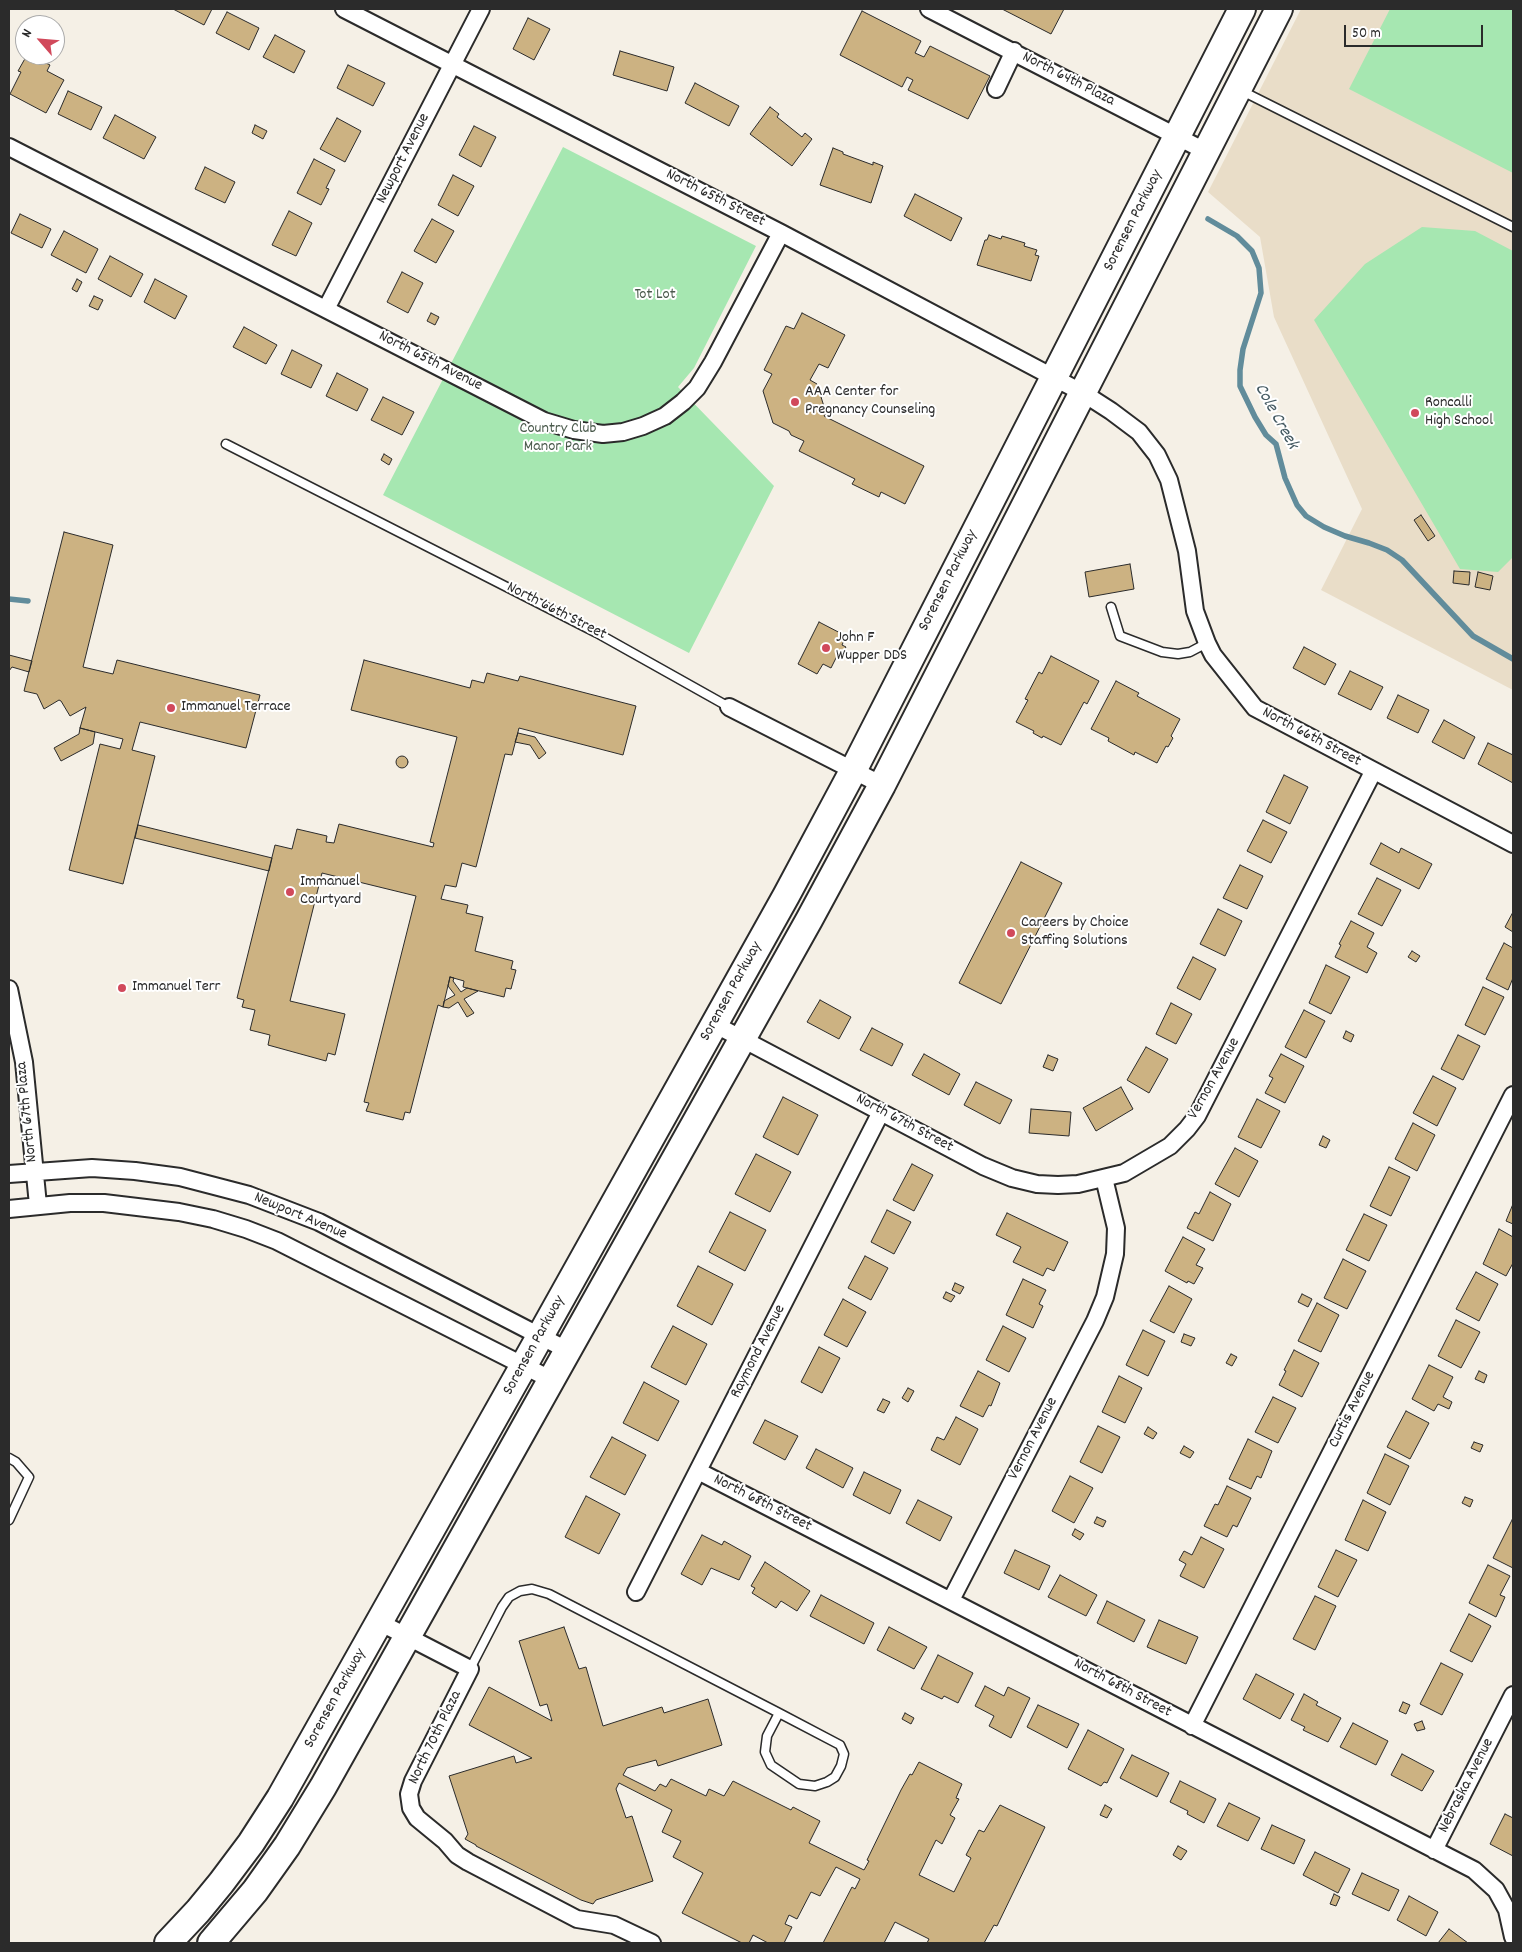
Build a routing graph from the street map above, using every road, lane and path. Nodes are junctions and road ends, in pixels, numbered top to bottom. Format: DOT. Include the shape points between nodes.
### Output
graph roads {
  1 [pos="344,9"];
  2 [pos="480,9"];
  3 [pos="929,9"];
  4 [pos="1242,9"];
  5 [pos="1279,9"];
  6 [pos="1014,51"];
  7 [pos="452,64"];
  8 [pos="996,88"];
  9 [pos="1238,90"];
  10 [pos="1177,136"];
  11 [pos="9,147"];
  12 [pos="1207,152"];
  13 [pos="1513,227"];
  14 [pos="781,233"];
  15 [pos="326,309"];
  16 [pos="1054,377"];
  17 [pos="1083,393"];
  18 [pos="226,444"];
  19 [pos="1111,607"];
  20 [pos="1207,643"];
  21 [pos="729,707"];
  22 [pos="853,771"];
  23 [pos="1373,772"];
  24 [pos="882,786"];
  25 [pos="1513,844"];
  26 [pos="9,989"];
  27 [pos="714,1024"];
  28 [pos="741,1039"];
  29 [pos="1513,1095"];
  30 [pos="881,1112"];
  31 [pos="35,1172"];
  32 [pos="9,1174"];
  33 [pos="1104,1178"];
  34 [pos="38,1205"];
  35 [pos="9,1209"];
  36 [pos="540,1336"];
  37 [pos="567,1350"];
  38 [pos="524,1365"];
  39 [pos="550,1379"];
  40 [pos="9,1458"];
  41 [pos="698,1471"];
  42 [pos="9,1520"];
  43 [pos="636,1592"];
  44 [pos="951,1600"];
  45 [pos="379,1622"];
  46 [pos="407,1637"];
  47 [pos="470,1669"];
  48 [pos="1513,1695"];
  49 [pos="779,1713"];
  50 [pos="1192,1726"];
  51 [pos="1434,1850"];
  52 [pos="1513,1937"];
  53 [pos="168,1943"];
  54 [pos="211,1943"];
  55 [pos="652,1943"];
  1 -- 7 [label="street, North 65th Street"];
  2 -- 7 [label="street, Newport Avenue"];
  3 -- 6 [label="street, North 64th Plaza"];
  4 -- 10 [label="main road, Sorensen Parkway"];
  5 -- 9 [label="main road, Sorensen Parkway"];
  6 -- 8 [label="street"];
  6 -- 10 [label="street, North 64th Plaza"];
  7 -- 14 [label="street, North 65th Street"];
  7 -- 15 [label="street, Newport Avenue"];
  9 -- 12 [label="main road, Sorensen Parkway"];
  9 -- 13 [label="lane"];
  10 -- 12 [label="street, North 64th Plaza"];
  10 -- 16 [label="main road, Sorensen Parkway"];
  11 -- 15 [label="street, North 65th Avenue"];
  12 -- 17 [label="main road, Sorensen Parkway"];
  14 -- 15 [label="street, North 65th Avenue" via="697,388 665,416 623,432 603,434 574,430 544,420"];
  14 -- 16 [label="street, North 65th Street"];
  16 -- 17 [label="street, North 65th Street"];
  16 -- 22 [label="main road, Sorensen Parkway"];
  17 -- 20 [label="street, North 66th Street" via="1138,432 1157,455 1169,480 1188,551 1195,611"];
  17 -- 24 [label="main road, Sorensen Parkway"];
  18 -- 21 [label="lane, North 66th Street" via="597,633"];
  19 -- 20 [label="lane" via="1120,636 1153,649 1178,654"];
  20 -- 23 [label="street, North 66th Street" via="1255,708"];
  21 -- 22 [label="street, North 66th Street"];
  22 -- 24 [label="street, North 66th Street"];
  22 -- 27 [label="main road, Sorensen Parkway"];
  23 -- 25 [label="street, North 66th Street"];
  23 -- 33 [label="street, Vernon Avenue" via="1197,1116 1159,1154 1124,1173"];
  24 -- 28 [label="main road, Sorensen Parkway"];
  26 -- 31 [label="street, North 67th Plaza" via="24,1062"];
  27 -- 28 [label="street, North 67th Street"];
  27 -- 36 [label="main road, Sorensen Parkway"];
  28 -- 30 [label="street, North 67th Street"];
  28 -- 37 [label="main road, Sorensen Parkway"];
  29 -- 50 [label="street, Curtis Avenue"];
  30 -- 33 [label="street, North 67th Street" via="1012,1178 1058,1185"];
  30 -- 41 [label="street, Raymond Avenue"];
  31 -- 32 [label="street, Newport Avenue"];
  31 -- 34 [label="street, North 67th Plaza"];
  31 -- 36 [label="street, Newport Avenue" via="92,1168 135,1171 180,1177 249,1195 319,1222"];
  33 -- 44 [label="street, Vernon Avenue" via="1116,1228 1115,1254 1105,1297"];
  34 -- 35 [label="street, Newport Avenue"];
  34 -- 38 [label="street, Newport Avenue" via="104,1203 179,1212 246,1229 277,1241"];
  36 -- 37 [label="street, Newport Avenue"];
  36 -- 38 [label="main road, Sorensen Parkway"];
  37 -- 39 [label="main road, Sorensen Parkway"];
  38 -- 39 [label="street, Newport Avenue"];
  38 -- 45 [label="main road, Sorensen Parkway"];
  39 -- 46 [label="main road, Sorensen Parkway"];
  40 -- 42 [label="lane" via="29,1477"];
  41 -- 43 [label="street, Raymond Avenue"];
  41 -- 44 [label="street, North 68th Street"];
  44 -- 50 [label="street, North 68th Street"];
  45 -- 46 [label="street"];
  45 -- 53 [label="main road, Sorensen Parkway" via="316,1736 251,1843 198,1911"];
  46 -- 47 [label="street"];
  46 -- 54 [label="main road, Sorensen Parkway" via="287,1846 255,1891"];
  47 -- 49 [label="lane" via="509,1597 532,1589 549,1594"];
  47 -- 55 [label="street, North 70th Plaza" via="413,1781 409,1794 411,1808 417,1818 468,1862 577,1918 614,1925"];
  48 -- 51 [label="street, Nebraska Avenue"];
  49 -- 49 [label="lane" via="840,1745 844,1754 842,1766 835,1777 815,1786 799,1784 771,1765 765,1752 767,1736"];
  50 -- 51 [label="street, North 68th Street"];
  51 -- 52 [label="street, North 68th Street" via="1474,1870 1496,1890 1507,1910"];
}
